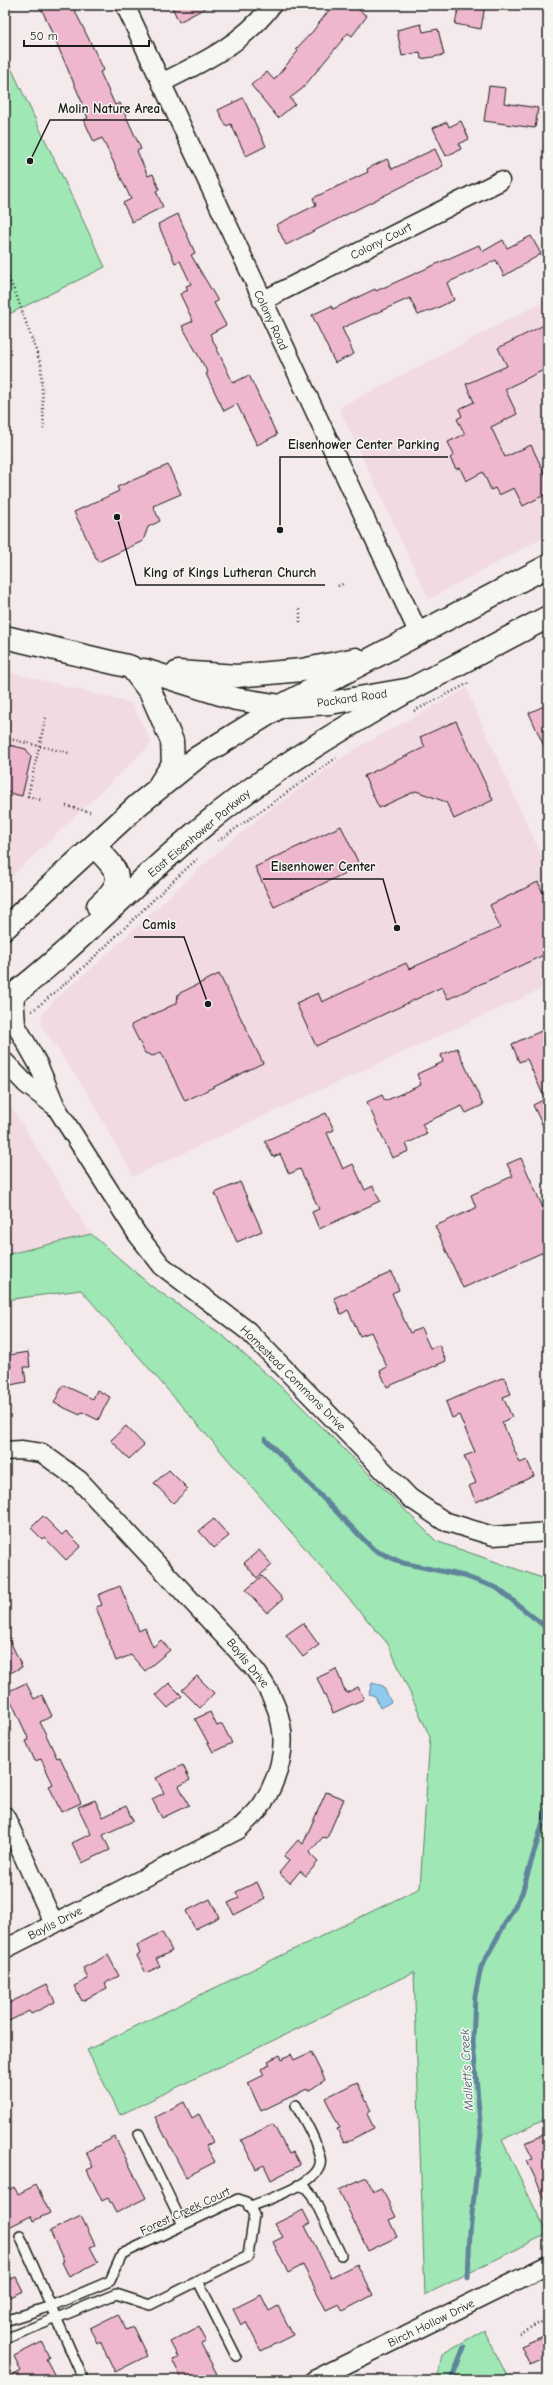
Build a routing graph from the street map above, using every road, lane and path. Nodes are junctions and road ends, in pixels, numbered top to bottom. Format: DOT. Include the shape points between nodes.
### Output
graph roads {
  1 [pos="125,5"];
  2 [pos="272,5"];
  3 [pos="161,83"];
  4 [pos="500,181"];
  5 [pos="5,272"];
  6 [pos="262,300"];
  7 [pos="44,432"];
  8 [pos="548,566"];
  9 [pos="345,583"];
  10 [pos="338,586"];
  11 [pos="300,609"];
  12 [pos="548,617"];
  13 [pos="300,622"];
  14 [pos="419,634"];
  15 [pos="5,637"];
  16 [pos="381,654"];
  17 [pos="137,669"];
  18 [pos="469,683"];
  19 [pos="411,689"];
  20 [pos="281,706"];
  21 [pos="409,714"];
  22 [pos="46,716"];
  23 [pos="5,738"];
  24 [pos="25,743"];
  25 [pos="40,747"];
  26 [pos="24,748"];
  27 [pos="69,753"];
  28 [pos="342,754"];
  29 [pos="31,760"];
  30 [pos="36,762"];
  31 [pos="156,791"];
  32 [pos="44,801"];
  33 [pos="66,806"];
  34 [pos="90,812"];
  35 [pos="214,844"];
  36 [pos="94,846"];
  37 [pos="198,858"];
  38 [pos="5,928"];
  39 [pos="67,950"];
  40 [pos="10,998"];
  41 [pos="33,1011"];
  42 [pos="5,1062"];
  43 [pos="56,1107"];
  44 [pos="5,1451"];
  45 [pos="548,1532"];
  46 [pos="5,1816"];
  47 [pos="54,1924"];
  48 [pos="5,1948"];
  49 [pos="296,2105"];
  50 [pos="139,2134"];
  51 [pos="298,2186"];
  52 [pos="249,2207"];
  53 [pos="183,2225"];
  54 [pos="20,2236"];
  55 [pos="341,2255"];
  56 [pos="548,2265"];
  57 [pos="110,2281"];
  58 [pos="198,2281"];
  59 [pos="116,2294"];
  60 [pos="51,2306"];
  61 [pos="55,2319"];
  62 [pos="548,2319"];
  63 [pos="5,2321"];
  64 [pos="519,2333"];
  65 [pos="5,2339"];
  66 [pos="236,2356"];
  67 [pos="548,2375"];
  68 [pos="82,2376"];
  69 [pos="324,2378"];
  70 [pos="538,2380"];
  1 -- 3 [label="street, Colony Road"];
  2 -- 3 [label="street" via="261,20 228,48"];
  3 -- 6 [label="street, Colony Road"];
  4 -- 6 [label="street, Colony Court"];
  5 -- 7 [label="path" via="16,294 41,365"];
  6 -- 14 [label="street, Colony Road"];
  8 -- 14 [label="main road, Packard Road"];
  9 -- 10 [label="path"];
  11 -- 13 [label="path"];
  12 -- 19 [label="main road, Packard Road"];
  14 -- 16 [label="main road, Packard Road"];
  15 -- 17 [label="main road, Packard Road"];
  16 -- 17 [label="main road" via="302,670 237,676"];
  16 -- 20 [label="main road, Packard Road"];
  17 -- 20 [label="main road, Packard Road" via="236,699"];
  17 -- 31 [label="main road" via="151,693 172,741 173,764"];
  18 -- 21 [label="path"];
  19 -- 20 [label="main road, Packard Road" via="330,703"];
  19 -- 39 [label="main road, East Eisenhower Parkway" via="276,770 206,823"];
  20 -- 31 [label="main road" via="195,759"];
  22 -- 25 [label="path"];
  23 -- 24 [label="path"];
  24 -- 25 [label="path"];
  24 -- 26 [label="path"];
  25 -- 27 [label="path"];
  25 -- 30 [label="path"];
  28 -- 35 [label="path"];
  29 -- 30 [label="path"];
  30 -- 32 [label="path" via="28,796"];
  31 -- 36 [label="main road"];
  33 -- 34 [label="path"];
  36 -- 38 [label="main road"];
  36 -- 39 [label="main road" via="114,868 118,878 116,888 79,924"];
  37 -- 41 [label="path" via="162,890 99,954"];
  39 -- 40 [label="main road, East Eisenhower Parkway"];
  40 -- 43 [label="street, Homestead Commons Drive" via="16,1025 38,1064"];
  42 -- 43 [label="street, Homestead Commons Drive" via="26,1084"];
  43 -- 45 [label="street, Homestead Commons Drive" via="137,1234 162,1266 248,1331 410,1498 444,1521 493,1536"];
  44 -- 47 [label="street, Baylis Drive" via="42,1453 78,1480 251,1664 268,1686 278,1708 283,1732 282,1754 273,1784 262,1804 238,1830"];
  46 -- 47 [label="street"];
  47 -- 48 [label="street, Baylis Drive"];
  49 -- 51 [label="lane" via="321,2159 320,2168 312,2178"];
  50 -- 53 [label="lane"];
  51 -- 52 [label="lane"];
  51 -- 55 [label="lane" via="306,2188 312,2195"];
  52 -- 53 [label="lane, Forest Creek Court" via="244,2199 238,2199"];
  52 -- 58 [label="lane" via="254,2215 248,2256"];
  53 -- 57 [label="lane, Forest Creek Court" via="122,2254"];
  54 -- 60 [label="lane"];
  56 -- 69 [label="street, Birch Hollow Drive"];
  57 -- 59 [label="lane"];
  57 -- 60 [label="lane"];
  58 -- 59 [label="lane" via="150,2305"];
  58 -- 66 [label="lane"];
  59 -- 61 [label="lane"];
  60 -- 61 [label="lane"];
  60 -- 63 [label="lane"];
  61 -- 65 [label="lane"];
  61 -- 68 [label="lane"];
  62 -- 64 [label="path"];
  67 -- 70 [label="path"];
}
